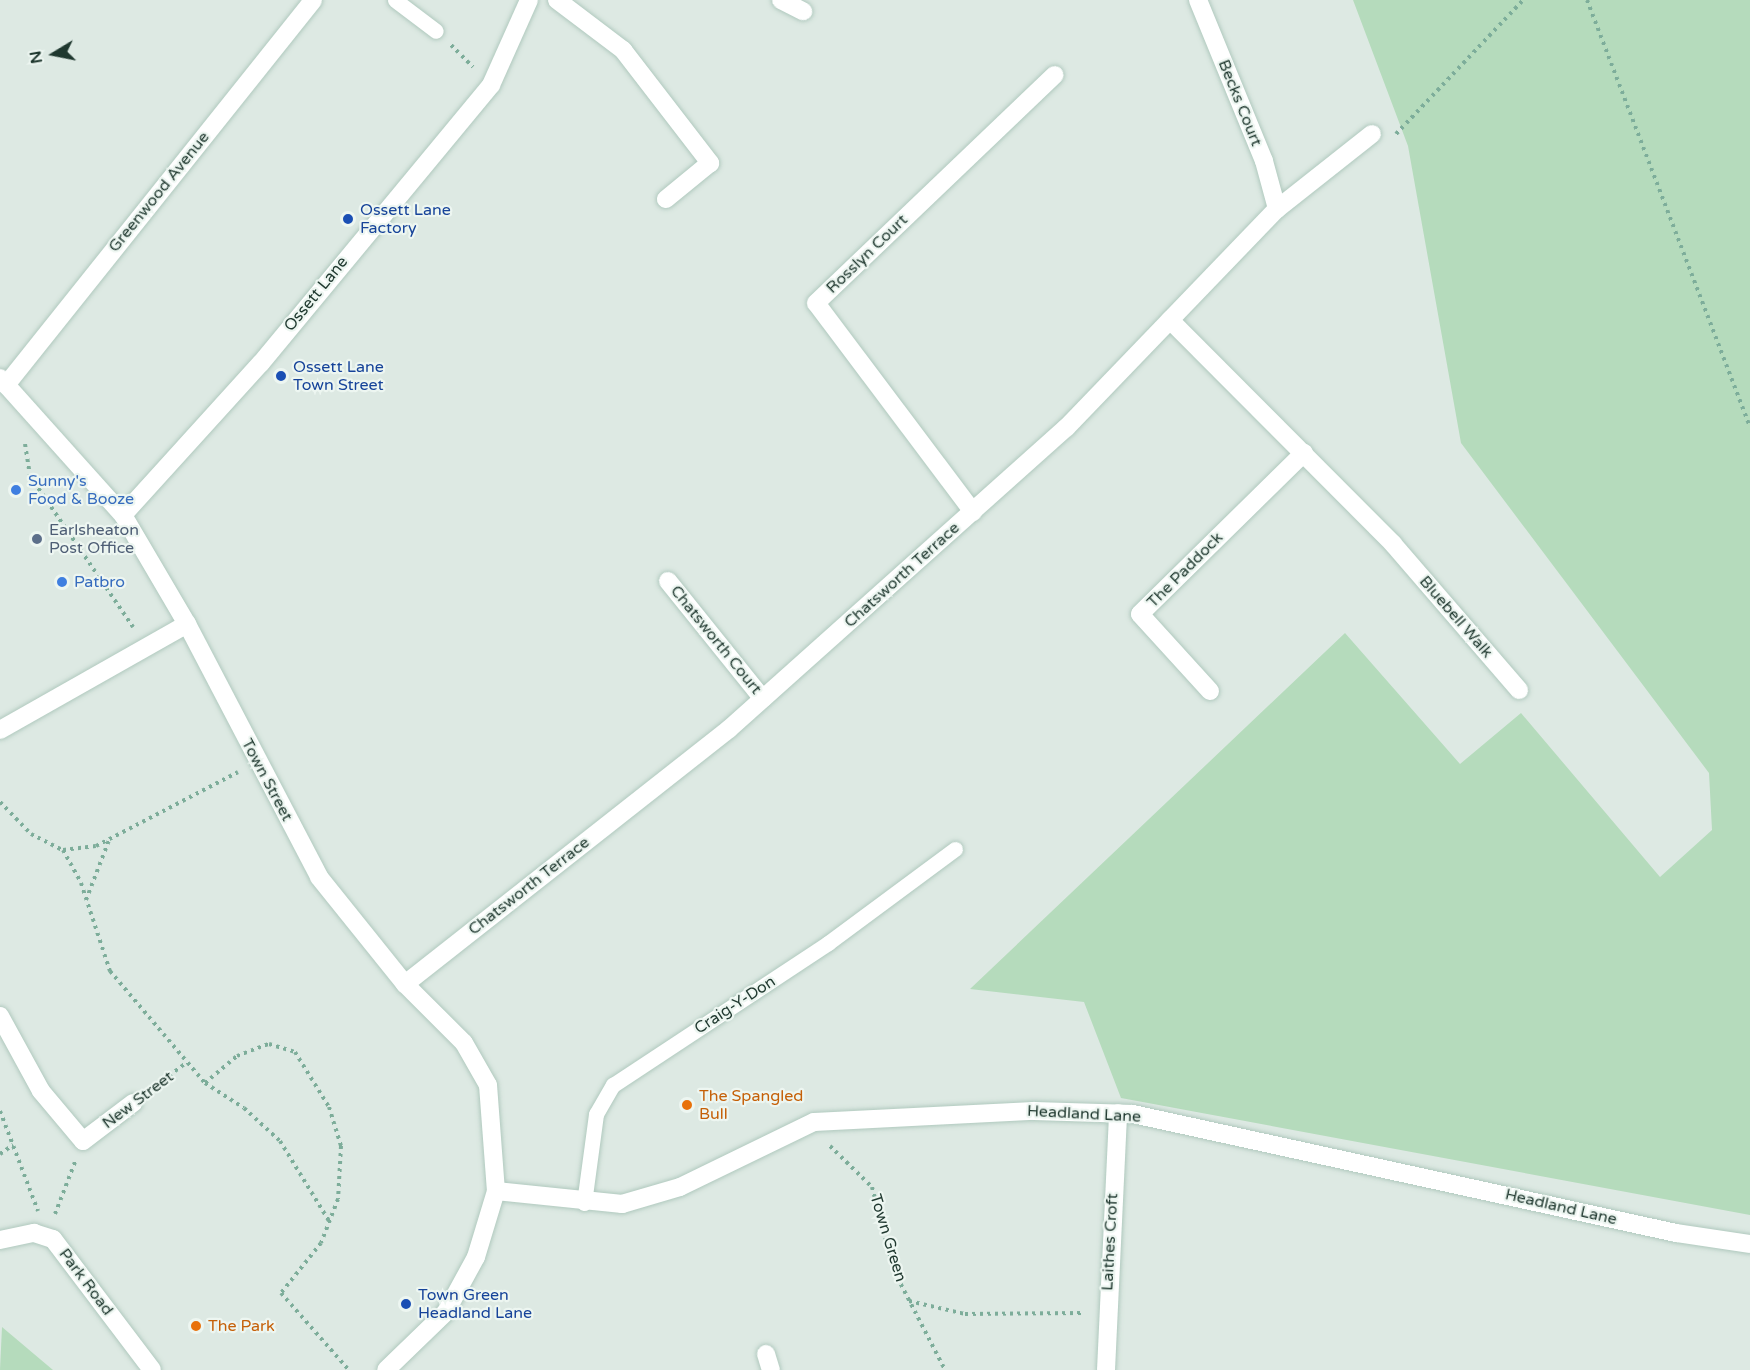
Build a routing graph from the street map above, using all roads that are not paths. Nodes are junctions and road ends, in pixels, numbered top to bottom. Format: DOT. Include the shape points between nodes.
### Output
graph roads {
  1 [pos="313,0"];
  2 [pos="395,0"];
  3 [pos="529,0"];
  4 [pos="556,0"];
  5 [pos="781,0"];
  6 [pos="1198,0"];
  7 [pos="803,11"];
  8 [pos="436,31"];
  9 [pos="1055,75"];
  10 [pos="1372,134"];
  11 [pos="666,199"];
  12 [pos="1277,209"];
  13 [pos="1170,320"];
  14 [pos="8,386"];
  15 [pos="1304,453"];
  16 [pos="973,512"];
  17 [pos="123,515"];
  18 [pos="668,581"];
  19 [pos="187,624"];
  20 [pos="1519,690"];
  21 [pos="1210,691"];
  22 [pos="763,699"];
  23 [pos="0,730"];
  24 [pos="955,849"];
  25 [pos="405,984"];
  26 [pos="0,1016"];
  27 [pos="133,1103"];
  28 [pos="1118,1113"];
  29 [pos="496,1191"];
  30 [pos="584,1203"];
  31 [pos="0,1240"];
  32 [pos="1750,1244"];
  33 [pos="152,1370"];
  34 [pos="386,1370"];
  35 [pos="1106,1370"];
  1 -- 14 [label="street, Greenwood Avenue"];
  2 -- 8 [label="lane"];
  3 -- 17 [label="street, Ossett Lane" via="491,84 261,363"];
  4 -- 11 [label="street" via="623,50 710,163"];
  5 -- 7 [label="street"];
  6 -- 12 [label="street, Becks Court" via="1264,161"];
  9 -- 16 [label="street, Rosslyn Court" via="816,303"];
  10 -- 12 [label="street, Chatsworth Terrace"];
  12 -- 13 [label="street, Chatsworth Terrace"];
  13 -- 15 [label="street"];
  13 -- 16 [label="street, Chatsworth Terrace" via="1066,428"];
  14 -- 17 [label="street, Town Street"];
  15 -- 20 [label="street, Bluebell Walk" via="1392,544"];
  15 -- 21 [label="street, The Paddock" via="1140,614"];
  16 -- 22 [label="street, Chatsworth Terrace"];
  17 -- 19 [label="street, Town Street"];
  18 -- 22 [label="street, Chatsworth Court"];
  19 -- 23 [label="street"];
  19 -- 25 [label="street, Town Street" via="319,877"];
  22 -- 25 [label="street, Chatsworth Terrace"];
  24 -- 30 [label="lane, Craig-Y-Don" via="828,943 613,1086 596,1114"];
  25 -- 29 [label="street, Town Street" via="464,1043 488,1085"];
  26 -- 27 [label="street, New Street" via="41,1091 83,1141"];
  28 -- 30 [label="street, Headland Lane" via="1034,1111 804,1127 680,1187 622,1204"];
  28 -- 32 [label="street, Headland Lane" via="1676,1233"];
  28 -- 35 [label="street, Laithes Croft"];
  29 -- 30 [label="street, Headland Lane"];
  29 -- 34 [label="street" via="476,1257 446,1312"];
  31 -- 33 [label="street, Park Road" via="47,1234"];
}
